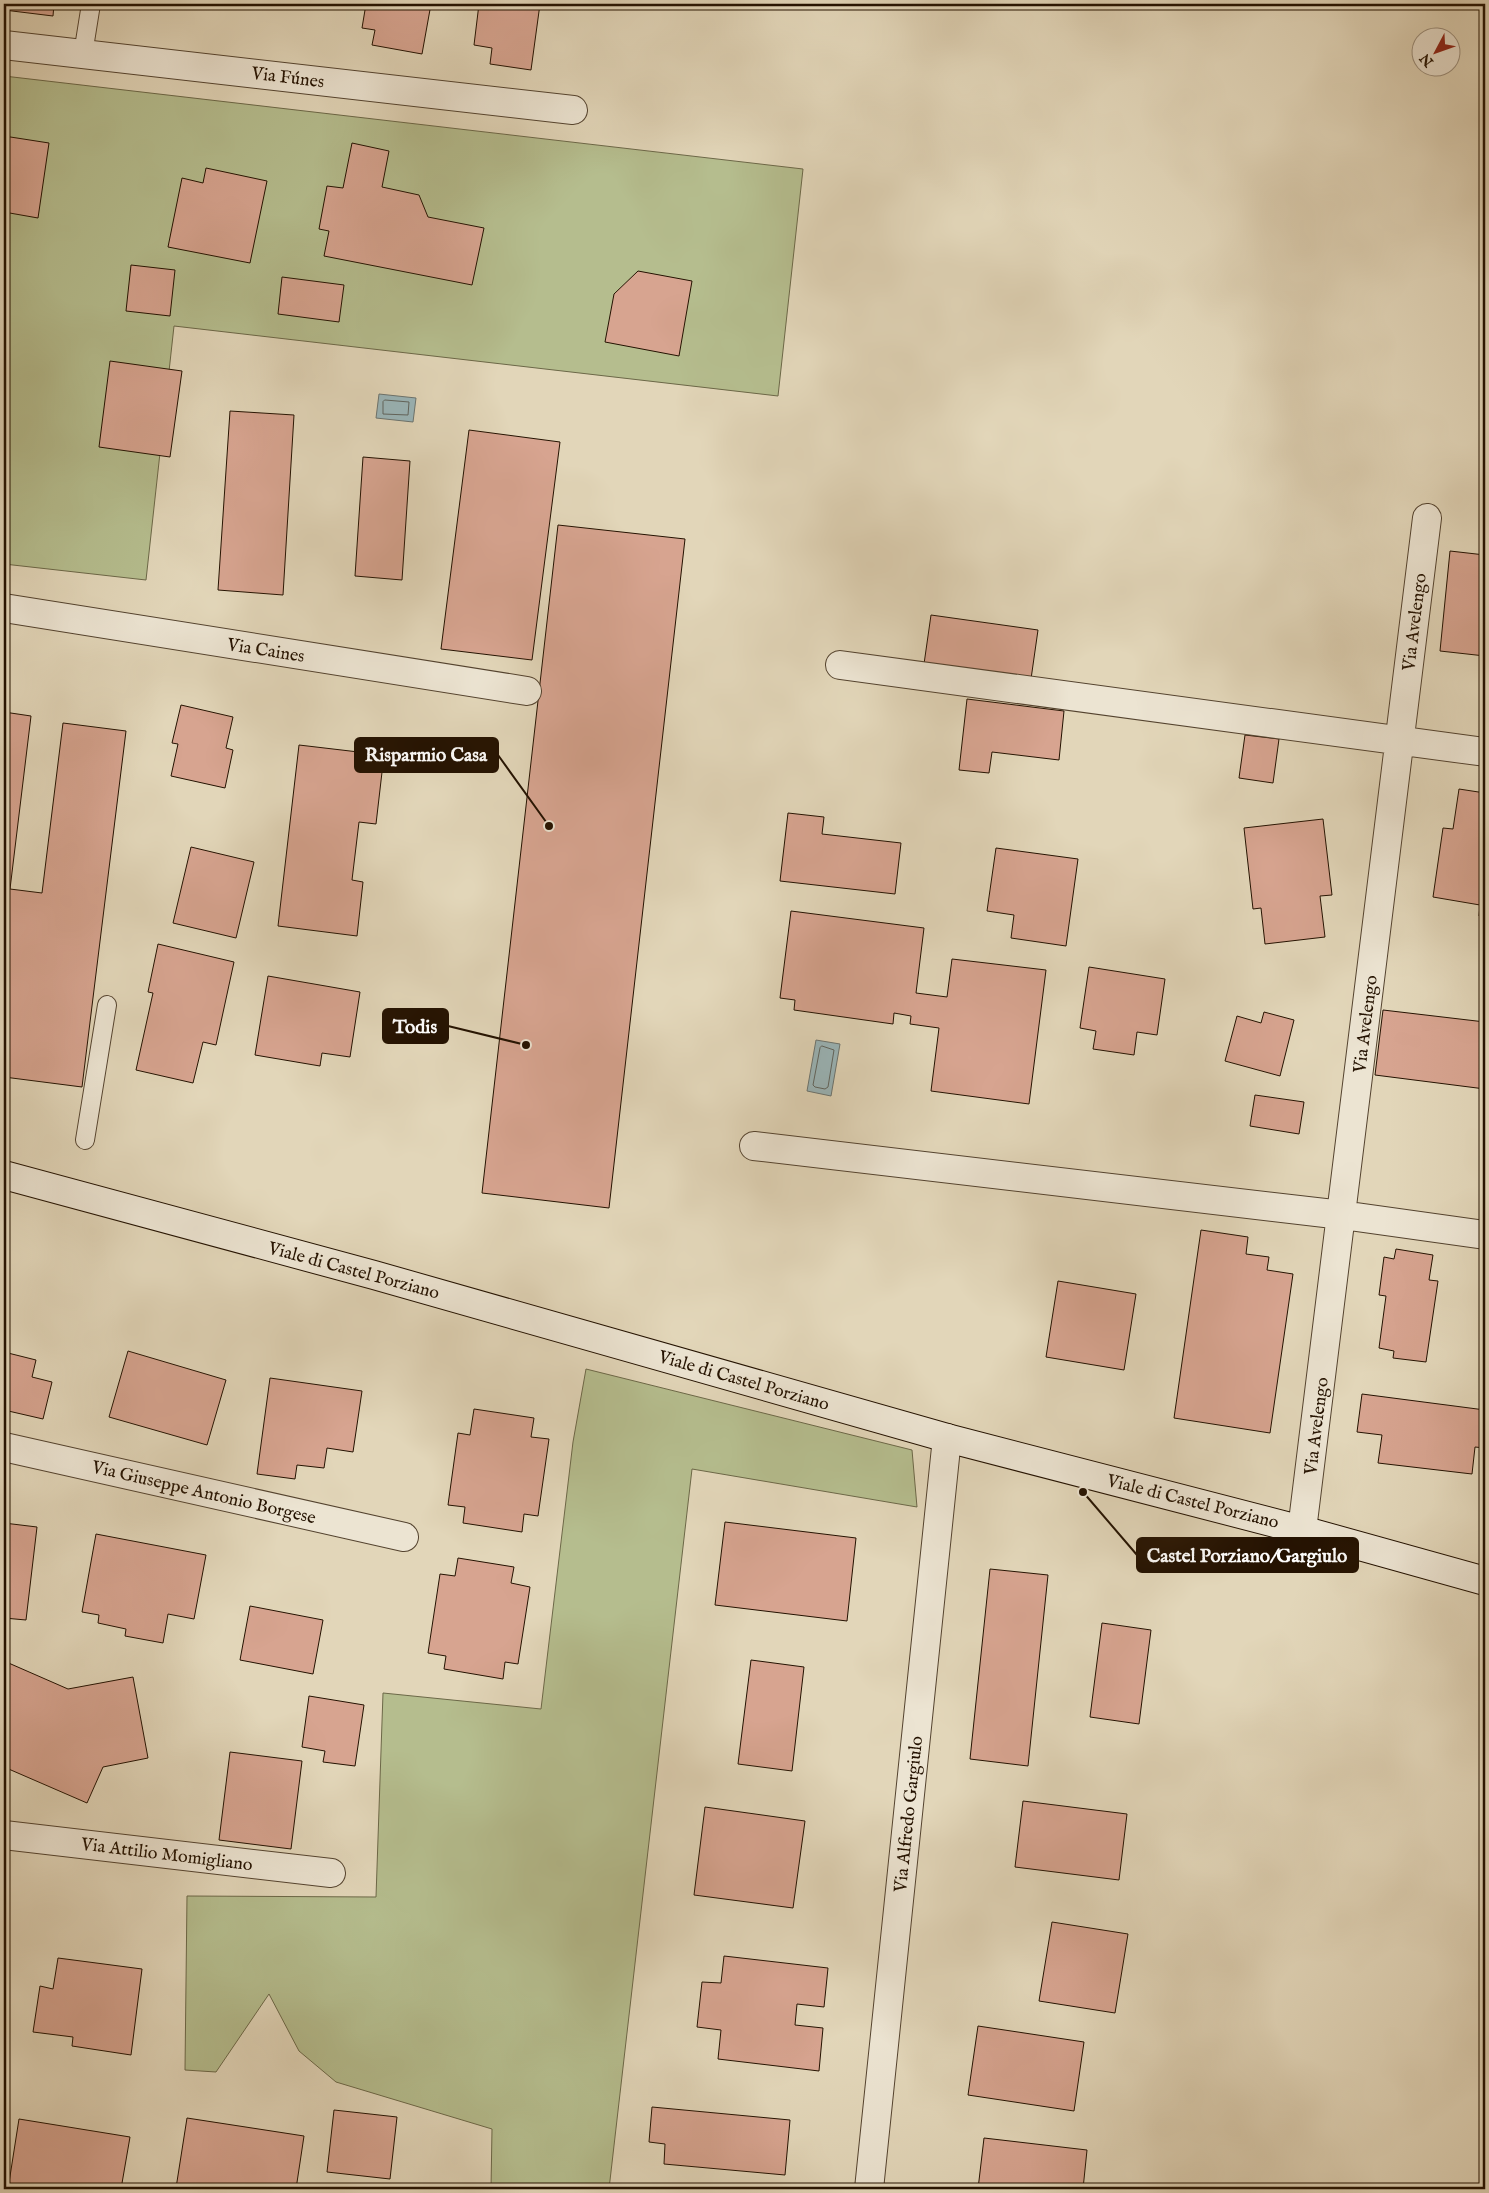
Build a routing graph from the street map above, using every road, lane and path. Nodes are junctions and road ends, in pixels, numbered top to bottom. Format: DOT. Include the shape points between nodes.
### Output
graph roads {
  1 [pos="91,4"];
  2 [pos="4,45"];
  3 [pos="83,54"];
  4 [pos="573,110"];
  5 [pos="1427,518"];
  6 [pos="4,608"];
  7 [pos="840,665"];
  8 [pos="527,691"];
  9 [pos="1399,741"];
  10 [pos="1485,752"];
  11 [pos="107,1005"];
  12 [pos="85,1140"];
  13 [pos="754,1146"];
  14 [pos="4,1175"];
  15 [pos="1342,1216"];
  16 [pos="1485,1235"];
  17 [pos="947,1438"];
  18 [pos="4,1447"];
  19 [pos="1302,1530"];
  20 [pos="404,1537"];
  21 [pos="1485,1581"];
  22 [pos="4,1835"];
  23 [pos="331,1874"];
  24 [pos="869,2189"];
  1 -- 3 [label="lane"];
  2 -- 3 [label="street, Via Fúnes"];
  3 -- 4 [label="street, Via Fúnes"];
  5 -- 9 [label="street, Via Avelengo"];
  6 -- 8 [label="street, Via Caines"];
  7 -- 9 [label="street"];
  9 -- 10 [label="street"];
  9 -- 15 [label="street, Via Avelengo"];
  11 -- 12 [label="lane"];
  13 -- 15 [label="street"];
  14 -- 17 [label="street, Viale di Castel Porziano" via="383,1277"];
  15 -- 16 [label="street"];
  15 -- 19 [label="street, Via Avelengo"];
  17 -- 19 [label="street, Viale di Castel Porziano"];
  17 -- 24 [label="street, Via Alfredo Gargiulo"];
  18 -- 20 [label="street, Via Giuseppe Antonio Borgese"];
  19 -- 21 [label="street, Viale di Castel Porziano"];
  22 -- 23 [label="street, Via Attilio Momigliano"];
}
